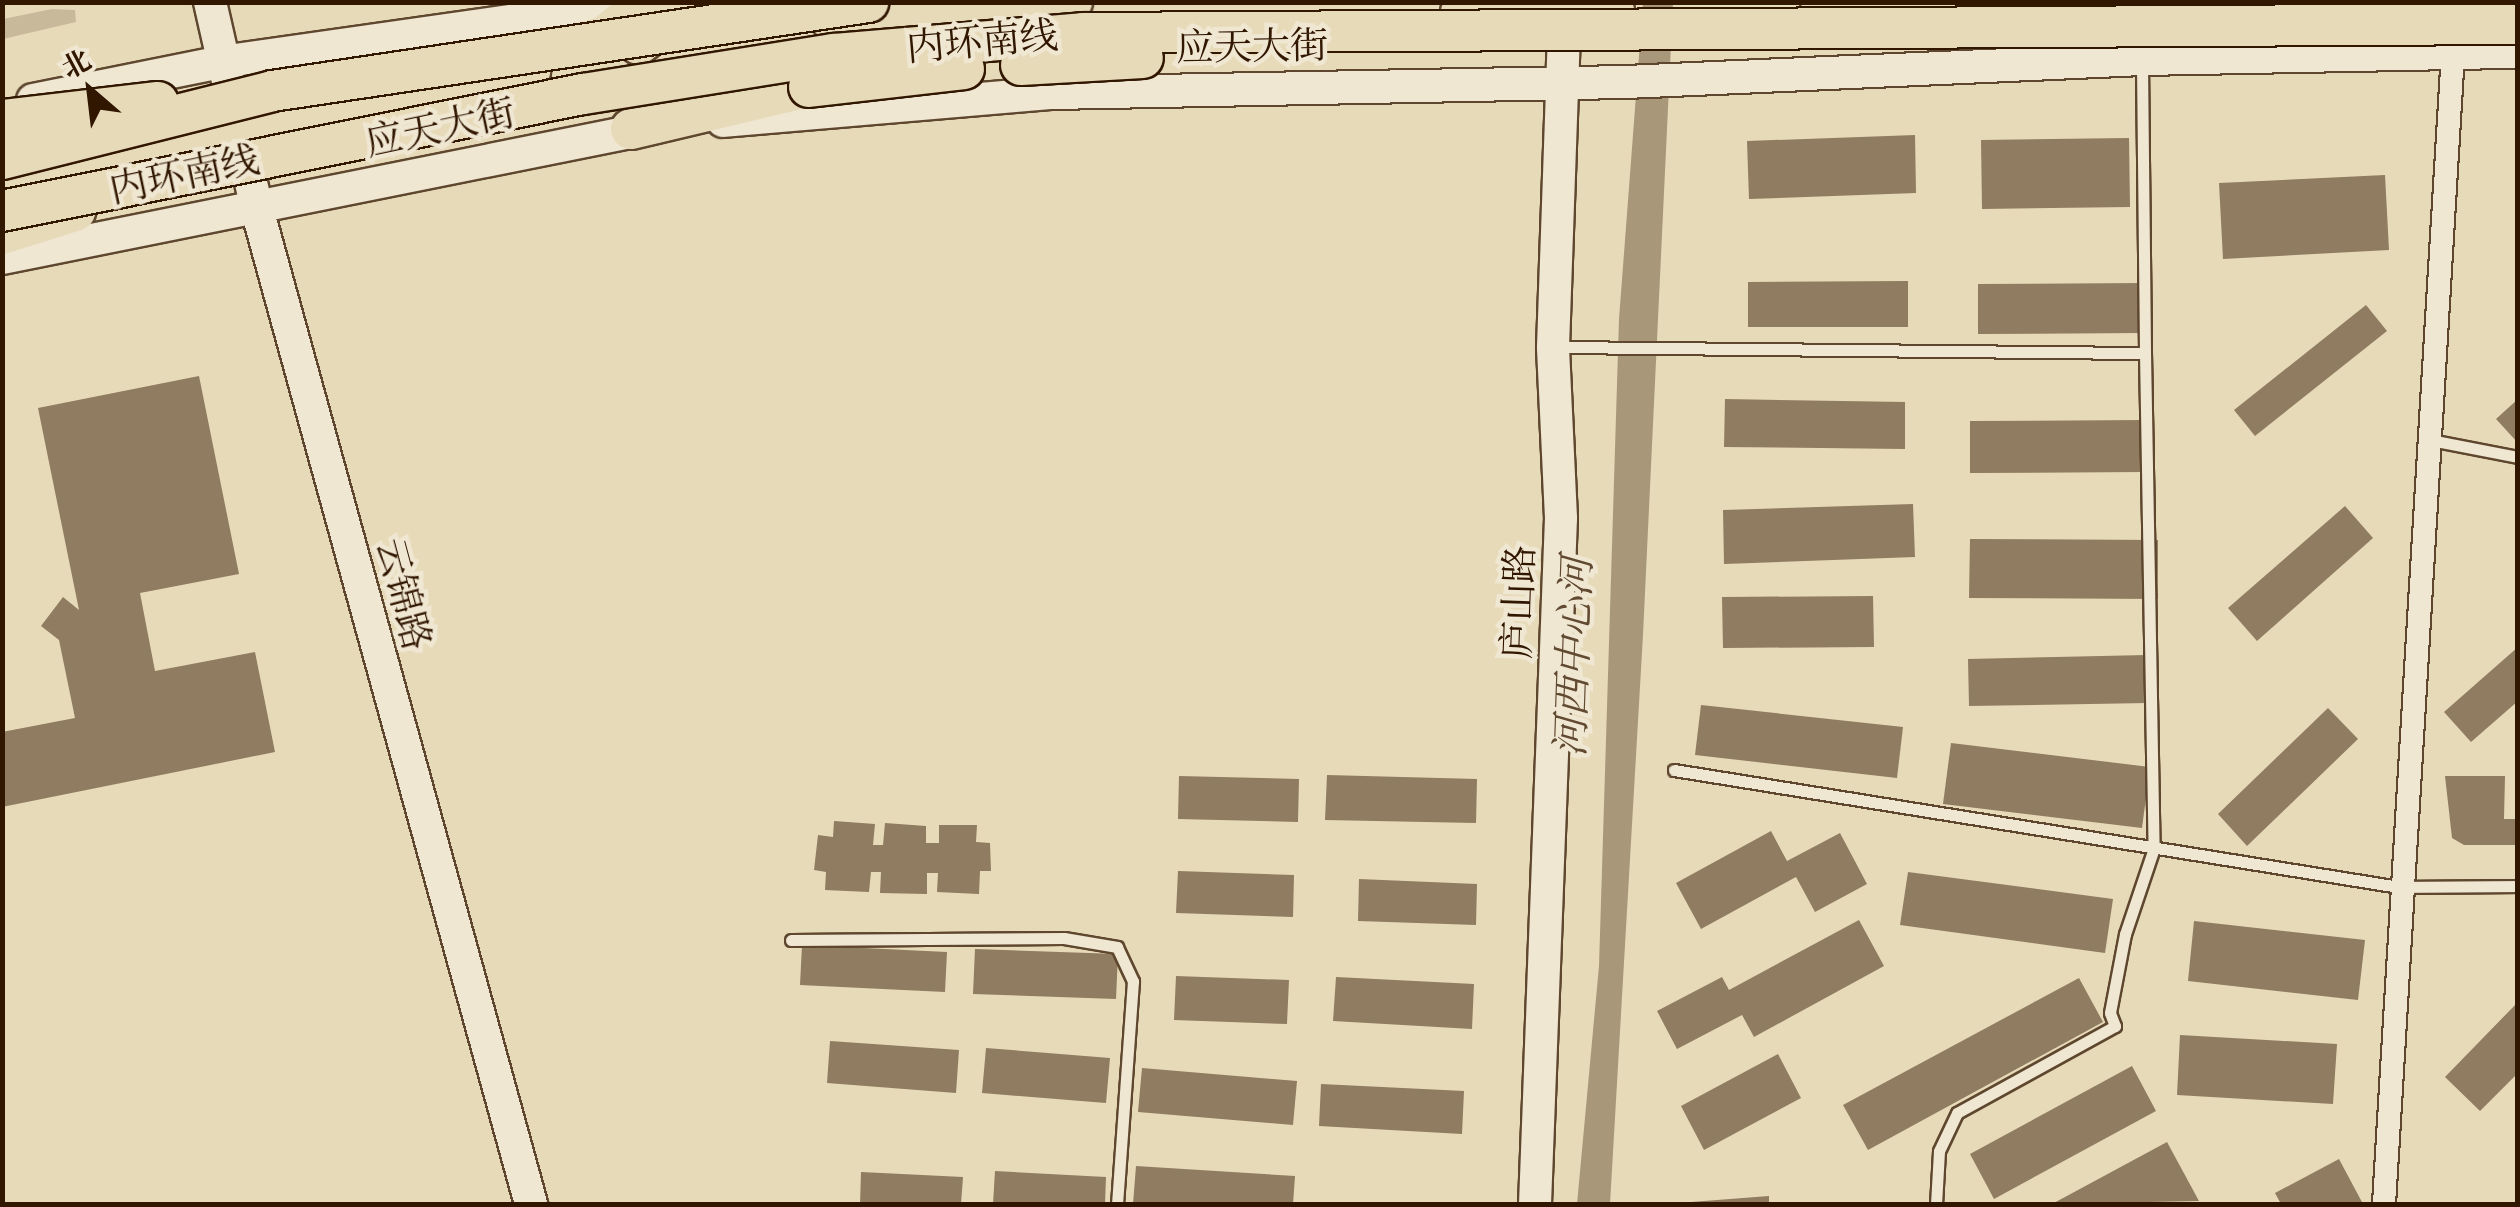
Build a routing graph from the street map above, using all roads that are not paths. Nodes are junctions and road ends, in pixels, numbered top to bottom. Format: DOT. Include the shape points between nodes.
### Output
graph roads {
  1 [pos="210,2"];
  2 [pos="641,2"];
  3 [pos="690,2"];
  4 [pos="868,2"];
  5 [pos="1074,2"];
  6 [pos="2518,4"];
  7 [pos="1565,6"];
  8 [pos="2518,24"];
  9 [pos="1748,28"];
  10 [pos="2518,52"];
  11 [pos="2453,54"];
  12 [pos="625,55"];
  13 [pos="2142,59"];
  14 [pos="221,62"];
  15 [pos="1562,83"];
  16 [pos="272,91"];
  17 [pos="2,106"];
  18 [pos="2,120"];
  19 [pos="631,129"];
  20 [pos="229,145"];
  21 [pos="2,158"];
  22 [pos="2,173"];
  23 [pos="2,190"];
  24 [pos="257,210"];
  25 [pos="2,212"];
  26 [pos="2,234"];
  27 [pos="2,258"];
  28 [pos="1561,347"];
  29 [pos="2145,353"];
  30 [pos="2428,439"];
  31 [pos="2518,457"];
  32 [pos="1674,770"];
  33 [pos="2154,848"];
  34 [pos="2518,886"];
  35 [pos="2398,888"];
  36 [pos="791,940"];
  37 [pos="531,1204"];
  38 [pos="1117,1204"];
  39 [pos="1536,1204"];
  40 [pos="1936,1204"];
  41 [pos="2384,1204"];
  1 -- 14 [label="street, 云锦路"];
  2 -- 14 [label="street"];
  2 -- 20 [label="main road" via="602,34"];
  3 -- 12 [label="highway"];
  4 -- 16 [label="highway, 内环南线, bridge"];
  5 -- 12 [label="main road, 应天大街" via="836,23"];
  6 -- 7 [label="main road, 应天大街"];
  7 -- 15 [label="street, 庐山路"];
  7 -- 20 [label="main road, 应天大街" via="1079,14 839,34"];
  8 -- 9 [label="highway, 内环南线, bridge"];
  9 -- 19 [label="highway, bridge" via="1516,55 1139,58 808,87"];
  9 -- 20 [label="highway, 内环南线, bridge" via="1083,33 834,54"];
  10 -- 11 [label="street, 应天大街"];
  11 -- 13 [label="street, 应天大街"];
  11 -- 30 [label="street"];
  12 -- 20 [label="main road, 应天大街"];
  13 -- 15 [label="street, 应天大街"];
  13 -- 29 [label="lane"];
  14 -- 17 [label="street"];
  14 -- 20 [label="street, 云锦路"];
  15 -- 19 [label="street, 应天大街" via="1052,93"];
  15 -- 28 [label="street, 庐山路"];
  16 -- 18 [label="highway, bridge"];
  16 -- 21 [label="highway, 内环南线, bridge"];
  19 -- 24 [label="street, 应天大街"];
  20 -- 22 [label="main road, 应天大街"];
  20 -- 23 [label="main road, 应天大街"];
  20 -- 24 [label="street, 云锦路"];
  20 -- 25 [label="highway, 内环南线, bridge"];
  20 -- 26 [label="highway, bridge"];
  24 -- 27 [label="street, 应天大街"];
  24 -- 37 [label="street, 云锦路"];
  28 -- 29 [label="lane"];
  28 -- 39 [label="street, 庐山路"];
  29 -- 33 [label="lane"];
  30 -- 31 [label="lane"];
  30 -- 35 [label="street"];
  32 -- 33 [label="lane"];
  33 -- 35 [label="lane"];
  33 -- 40 [label="lane" via="2125,934 2110,1013 2115,1026 1957,1113 1939,1151"];
  34 -- 35 [label="lane"];
  35 -- 41 [label="street"];
  36 -- 38 [label="lane" via="1064,938 1117,947 1133,981"];
}
